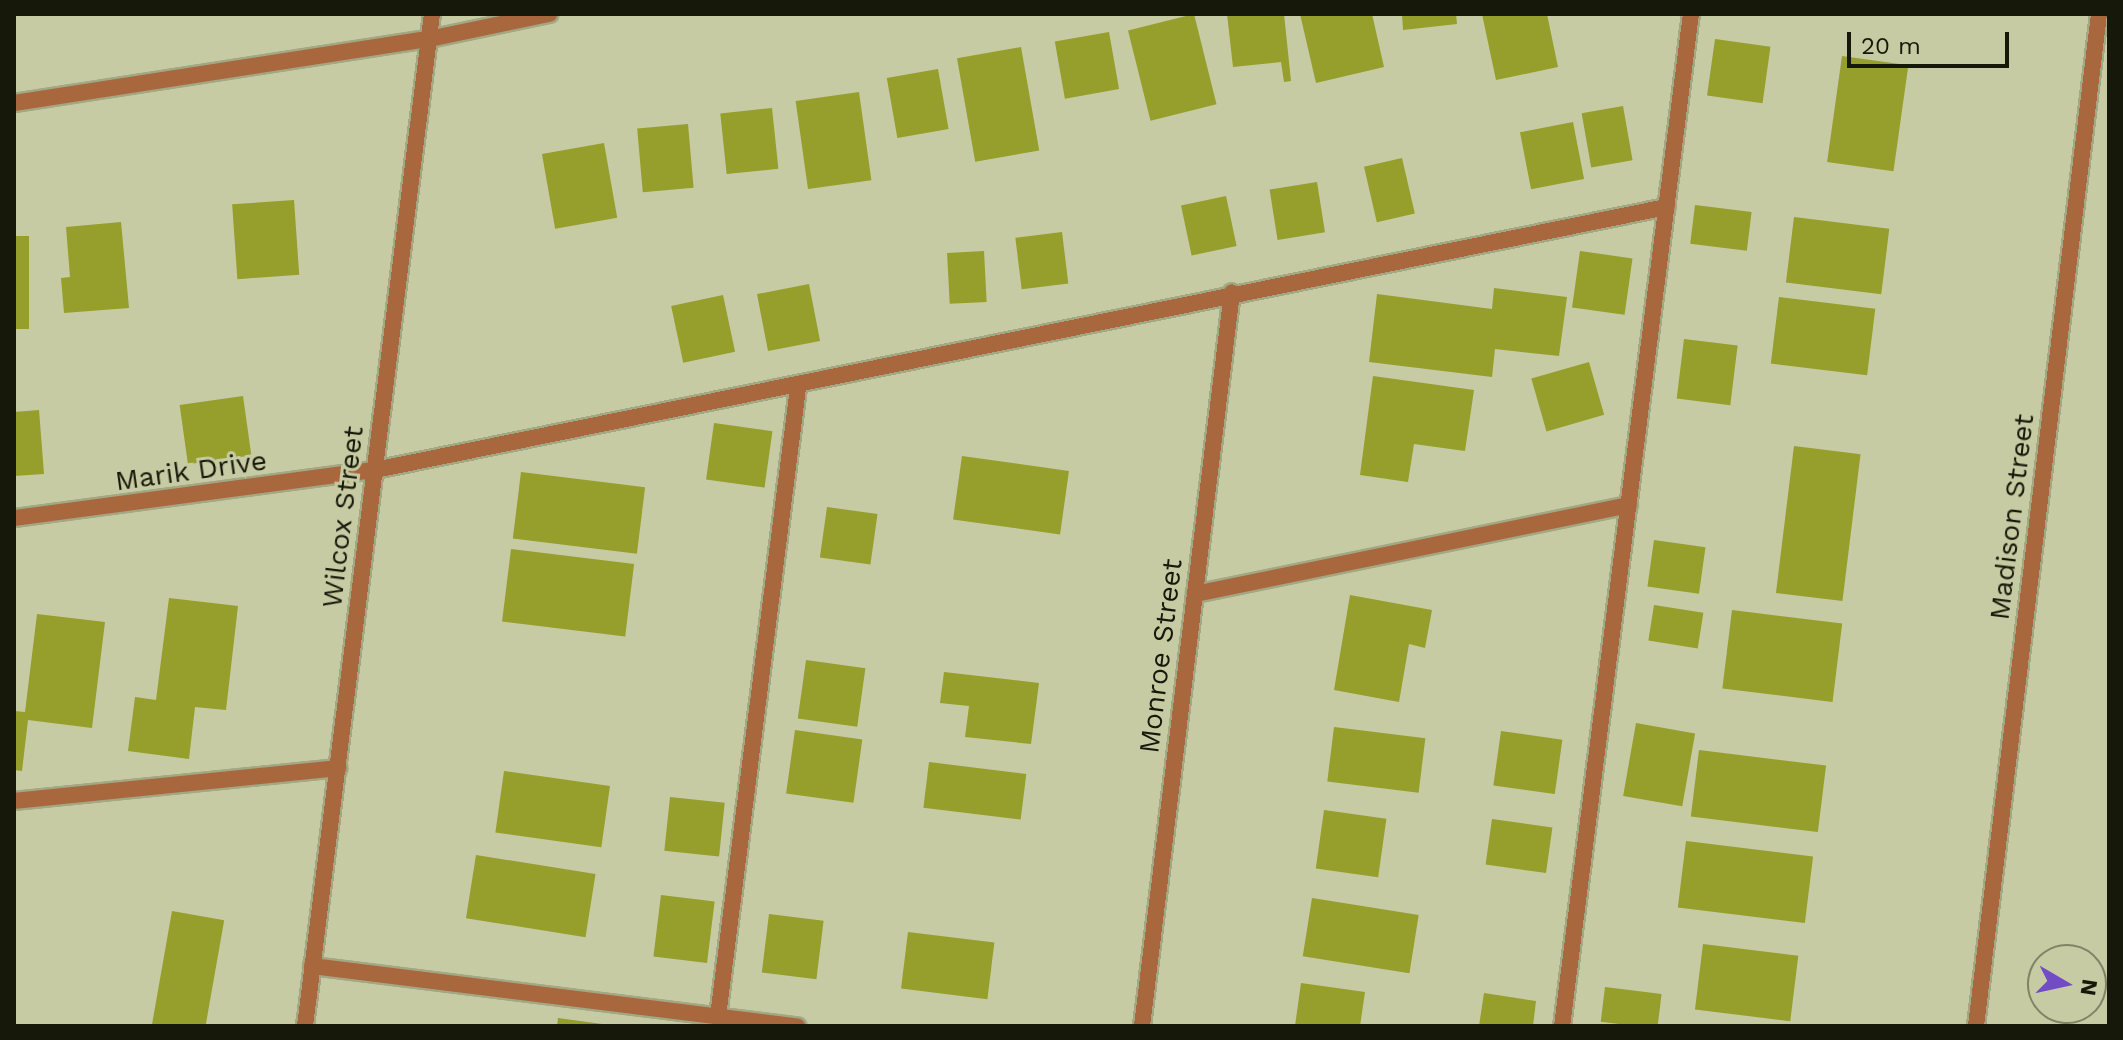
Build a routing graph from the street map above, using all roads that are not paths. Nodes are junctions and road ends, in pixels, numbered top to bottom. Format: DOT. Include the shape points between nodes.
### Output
graph roads {
  1 [pos="432,14"];
  2 [pos="549,14"];
  3 [pos="1691,14"];
  4 [pos="2099,14"];
  5 [pos="429,39"];
  6 [pos="14,103"];
  7 [pos="1667,207"];
  8 [pos="1232,292"];
  9 [pos="798,388"];
  10 [pos="375,470"];
  11 [pos="1629,505"];
  12 [pos="14,518"];
  13 [pos="1195,594"];
  14 [pos="338,768"];
  15 [pos="14,801"];
  16 [pos="312,966"];
  17 [pos="718,1016"];
  18 [pos="305,1026"];
  19 [pos="797,1026"];
  20 [pos="1142,1026"];
  21 [pos="1562,1026"];
  22 [pos="1976,1026"];
  1 -- 5 [label="street, Wilcox Street"];
  2 -- 5 [label="street"];
  3 -- 7 [label="street"];
  4 -- 22 [label="street, Madison Street"];
  5 -- 6 [label="street"];
  5 -- 10 [label="street, Wilcox Street"];
  7 -- 8 [label="street, Marik Drive"];
  7 -- 11 [label="street"];
  8 -- 9 [label="street, Marik Drive"];
  8 -- 13 [label="street, Monroe Street"];
  9 -- 10 [label="street, Marik Drive"];
  9 -- 17 [label="street"];
  10 -- 12 [label="street, Marik Drive"];
  10 -- 14 [label="street, Wilcox Street"];
  11 -- 13 [label="street"];
  11 -- 21 [label="street"];
  13 -- 20 [label="street, Monroe Street"];
  14 -- 15 [label="street"];
  14 -- 16 [label="street, Wilcox Street"];
  16 -- 17 [label="street"];
  16 -- 18 [label="street, Wilcox Street"];
  17 -- 19 [label="street"];
}
